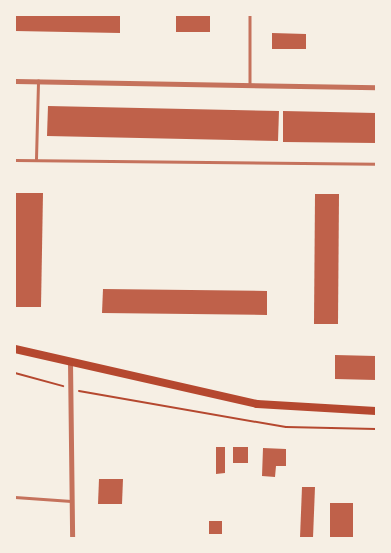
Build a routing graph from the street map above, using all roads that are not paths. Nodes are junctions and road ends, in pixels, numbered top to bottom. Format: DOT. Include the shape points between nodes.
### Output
graph roads {
  1 [pos="250,15"];
  2 [pos="15,81"];
  3 [pos="38,81"];
  4 [pos="250,84"];
  5 [pos="376,87"];
  6 [pos="36,159"];
  7 [pos="15,160"];
  8 [pos="376,164"];
  9 [pos="15,349"];
  10 [pos="70,362"];
  11 [pos="376,412"];
  12 [pos="15,497"];
  13 [pos="72,501"];
  14 [pos="72,538"];
  1 -- 4 [label="lane"];
  2 -- 3 [label="street"];
  3 -- 4 [label="street"];
  3 -- 6 [label="lane"];
  4 -- 5 [label="street"];
  6 -- 7 [label="lane"];
  6 -- 8 [label="lane"];
  9 -- 10 [label="main road"];
  10 -- 11 [label="main road" via="257,404"];
  10 -- 13 [label="street"];
  12 -- 13 [label="lane"];
  13 -- 14 [label="street"];
}
